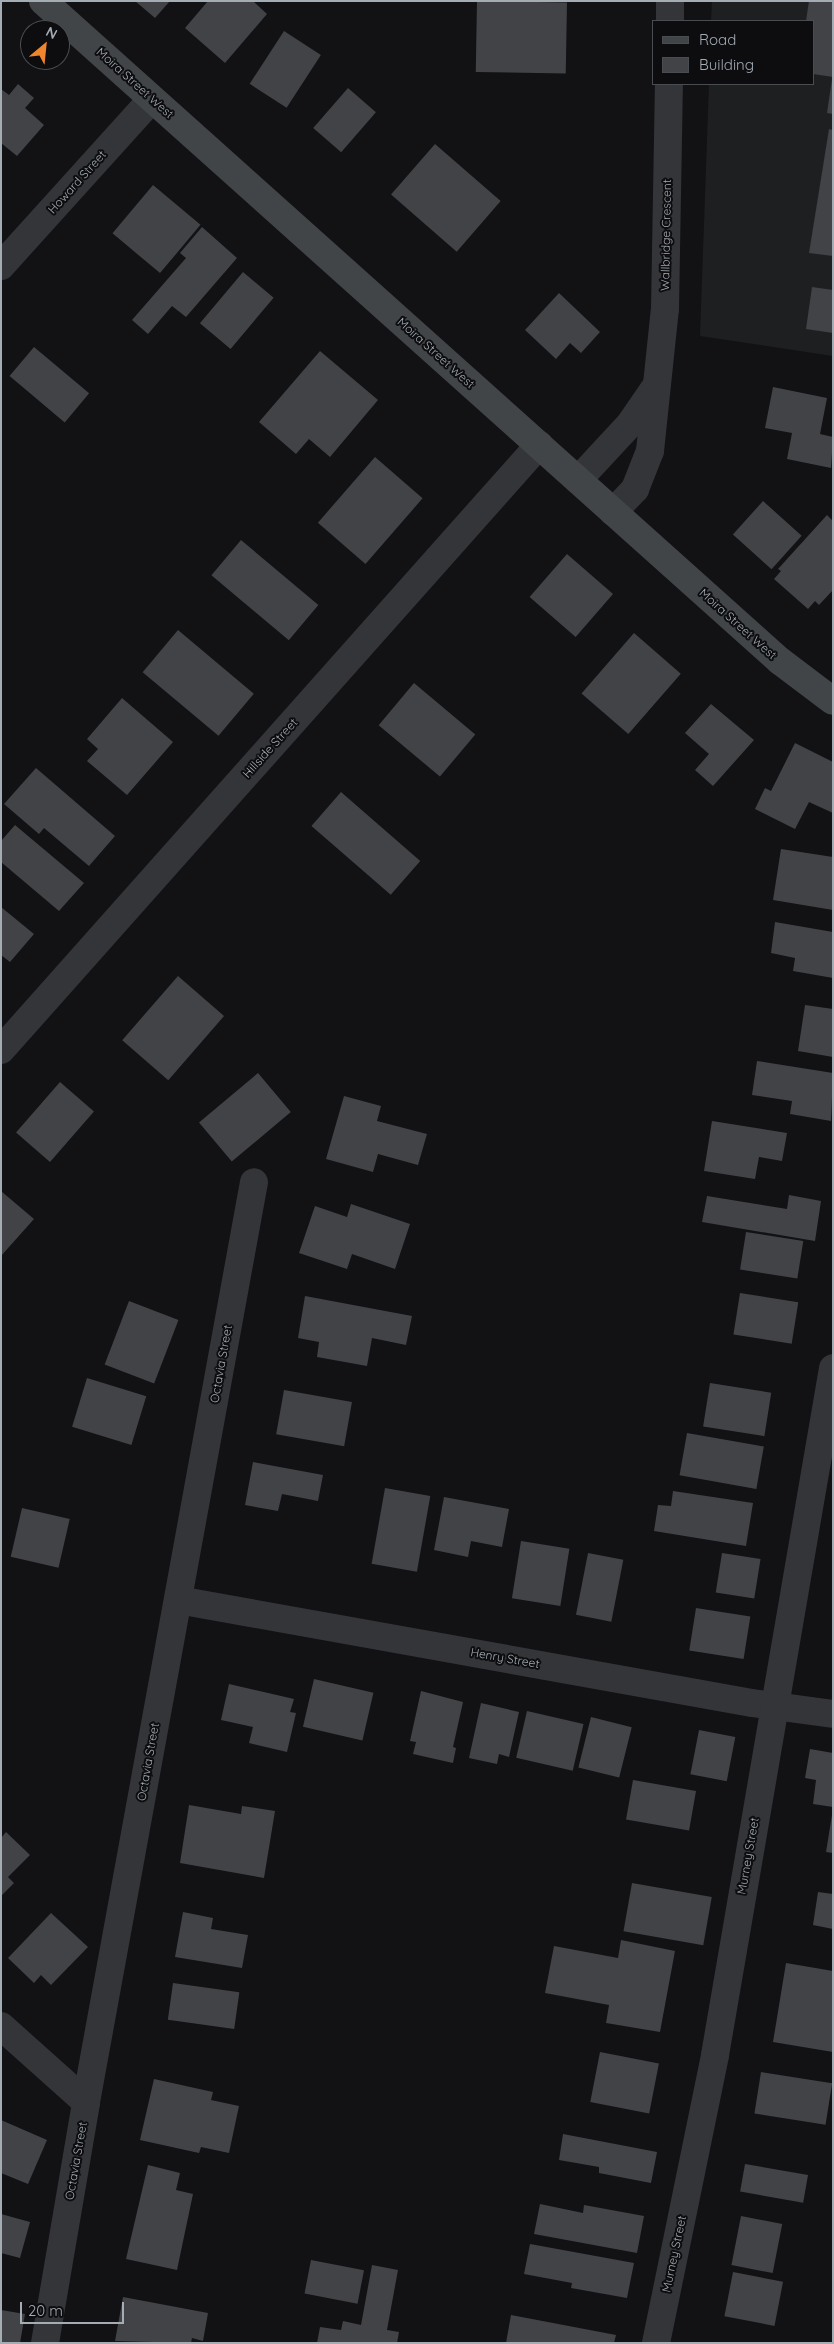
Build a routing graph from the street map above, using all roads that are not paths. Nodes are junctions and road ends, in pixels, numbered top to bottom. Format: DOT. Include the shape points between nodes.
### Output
graph roads {
  1 [pos="670,1"];
  2 [pos="53,6"];
  3 [pos="670,20"];
  4 [pos="669,85"];
  5 [pos="152,98"];
  6 [pos="1,266"];
  7 [pos="656,386"];
  8 [pos="539,445"];
  9 [pos="578,480"];
  10 [pos="613,512"];
  11 [pos="833,702"];
  12 [pos="1,1050"];
  13 [pos="254,1182"];
  14 [pos="833,1368"];
  15 [pos="178,1600"];
  16 [pos="774,1707"];
  17 [pos="833,1714"];
  18 [pos="1,2026"];
  19 [pos="86,2102"];
  20 [pos="45,2343"];
  21 [pos="656,2343"];
  1 -- 3 [label="street"];
  2 -- 5 [label="main road, Moira Street West"];
  4 -- 7 [label="street, Wallbridge Crescent" via="665,308"];
  5 -- 6 [label="street, Howard Street"];
  5 -- 8 [label="main road, Moira Street West"];
  7 -- 9 [label="street, Wallbridge Crescent" via="630,424"];
  7 -- 10 [label="street, Wallbridge Crescent" via="650,451 635,489"];
  8 -- 9 [label="main road, Moira Street West"];
  8 -- 12 [label="street, Hillside Street"];
  9 -- 10 [label="main road, Moira Street West"];
  10 -- 11 [label="main road, Moira Street West" via="780,661"];
  13 -- 15 [label="street, Octavia Street"];
  14 -- 16 [label="street, Murney Street"];
  15 -- 16 [label="street, Henry Street"];
  15 -- 19 [label="street, Octavia Street"];
  16 -- 17 [label="street, Henry Street"];
  16 -- 21 [label="street, Murney Street" via="714,2055"];
  18 -- 19 [label="street"];
  19 -- 20 [label="street, Octavia Street"];
}
